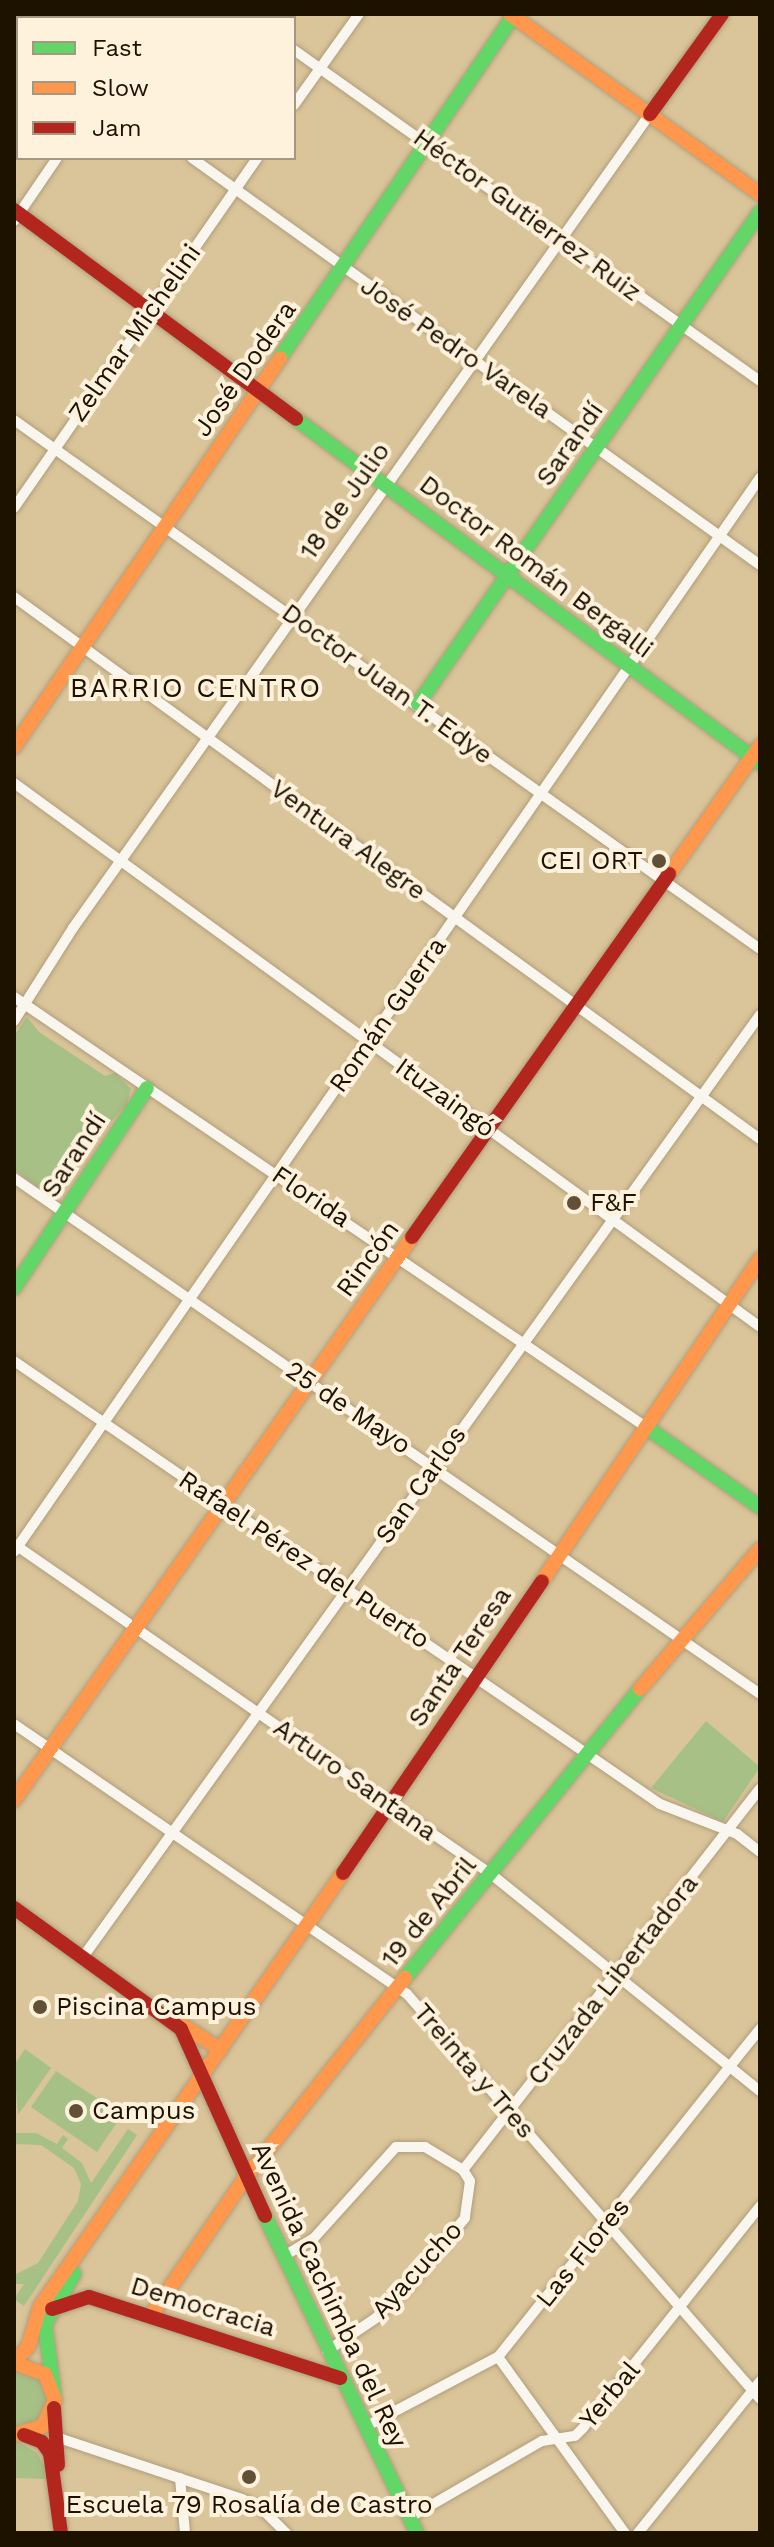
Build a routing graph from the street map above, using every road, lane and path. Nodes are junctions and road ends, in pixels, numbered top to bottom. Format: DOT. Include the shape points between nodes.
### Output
graph roads {
  1 [pos="359,14"];
  2 [pos="722,14"];
  3 [pos="513,15"];
  4 [pos="296,51"];
  5 [pos="320,68"];
  6 [pos="296,102"];
  7 [pos="650,114"];
  8 [pos="428,144"];
  9 [pos="56,160"];
  10 [pos="195,160"];
  11 [pos="256,160"];
  12 [pos="235,189"];
  13 [pos="760,194"];
  14 [pos="760,212"];
  15 [pos="16,215"];
  16 [pos="561,240"];
  17 [pos="344,267"];
  18 [pos="150,310"];
  19 [pos="681,326"];
  20 [pos="474,360"];
  21 [pos="760,381"];
  22 [pos="260,389"];
  23 [pos="14,420"];
  24 [pos="55,448"];
  25 [pos="597,448"];
  26 [pos="760,478"];
  27 [pos="387,485"];
  28 [pos="14,508"];
  29 [pos="166,525"];
  30 [pos="720,536"];
  31 [pos="760,565"];
  32 [pos="507,575"];
  33 [pos="14,597"];
  34 [pos="293,617"];
  35 [pos="82,646"];
  36 [pos="630,667"];
  37 [pos="418,704"];
  38 [pos="209,738"];
  39 [pos="14,747"];
  40 [pos="757,756"];
  41 [pos="14,783"];
  42 [pos="541,795"];
  43 [pos="121,861"];
  44 [pos="664,883"];
  45 [pos="455,918"];
  46 [pos="760,949"];
  47 [pos="18,1000"];
  48 [pos="576,1006"];
  49 [pos="760,1015"];
  50 [pos="14,1021"];
  51 [pos="368,1042"];
  52 [pos="147,1088"];
  53 [pos="700,1096"];
  54 [pos="490,1130"];
  55 [pos="760,1139"];
  56 [pos="276,1174"];
  57 [pos="14,1178"];
  58 [pos="65,1212"];
  59 [pos="612,1218"];
  60 [pos="399,1257"];
  61 [pos="760,1259"];
  62 [pos="14,1288"];
  63 [pos="189,1300"];
  64 [pos="729,1304"];
  65 [pos="760,1327"];
  66 [pos="521,1341"];
  67 [pos="14,1361"];
  68 [pos="311,1382"];
  69 [pos="105,1423"];
  70 [pos="646,1427"];
  71 [pos="435,1467"];
  72 [pos="224,1504"];
  73 [pos="760,1507"];
  74 [pos="15,1547"];
  75 [pos="760,1549"];
  76 [pos="560,1554"];
  77 [pos="347,1589"];
  78 [pos="135,1627"];
  79 [pos="685,1640"];
  80 [pos="475,1676"];
  81 [pos="760,1694"];
  82 [pos="260,1713"];
  83 [pos="14,1724"];
  84 [pos="50,1748"];
  85 [pos="584,1754"];
  86 [pos="760,1789"];
  87 [pos="14,1800"];
  88 [pos="390,1804"];
  89 [pos="729,1832"];
  90 [pos="173,1833"];
  91 [pos="760,1852"];
  92 [pos="491,1874"];
  93 [pos="14,1908"];
  94 [pos="307,1926"];
  95 [pos="83,1957"];
  96 [pos="617,1976"];
  97 [pos="397,1989"];
  98 [pos="172,2019"];
  99 [pos="760,2029"];
  100 [pos="221,2050"];
  101 [pos="730,2066"];
  102 [pos="202,2079"];
  103 [pos="760,2091"];
  104 [pos="180,2110"];
  105 [pos="509,2111"];
  106 [pos="217,2113"];
  107 [pos="463,2170"];
  108 [pos="246,2177"];
  109 [pos="760,2206"];
  110 [pos="608,2224"];
  111 [pos="85,2248"];
  112 [pos="284,2256"];
  113 [pos="681,2307"];
  114 [pos="52,2309"];
  115 [pos="150,2317"];
  116 [pos="325,2346"];
  117 [pos="498,2357"];
  118 [pos="14,2362"];
  119 [pos="302,2364"];
  120 [pos="340,2378"];
  121 [pos="758,2390"];
  122 [pos="54,2400"];
  123 [pos="365,2427"];
  124 [pos="19,2435"];
  125 [pos="59,2438"];
  126 [pos="557,2438"];
  127 [pos="56,2477"];
  128 [pos="180,2478"];
  129 [pos="409,2518"];
  130 [pos="61,2533"];
  131 [pos="185,2533"];
  132 [pos="286,2533"];
  133 [pos="417,2533"];
  134 [pos="625,2533"];
  135 [pos="638,2533"];
  1 -- 5 [label="street"];
  2 -- 7 [label="street, 18 de Julio"];
  3 -- 7 [label="street"];
  3 -- 8 [label="street, José Dodera"];
  4 -- 5 [label="street, Héctor Gutierrez Ruiz"];
  5 -- 6 [label="street"];
  5 -- 8 [label="street, Héctor Gutierrez Ruiz"];
  7 -- 13 [label="street"];
  7 -- 16 [label="street, 18 de Julio"];
  8 -- 16 [label="street, Héctor Gutierrez Ruiz"];
  8 -- 17 [label="street, José Dodera"];
  9 -- 15 [label="street"];
  10 -- 12 [label="street, José Pedro Varela"];
  11 -- 12 [label="street, Zelmar Michelini"];
  12 -- 17 [label="street, José Pedro Varela"];
  12 -- 18 [label="street, Zelmar Michelini"];
  14 -- 19 [label="street, Sarandí"];
  15 -- 18 [label="street, Doctor Román Bergalli"];
  16 -- 19 [label="street, Héctor Gutierrez Ruiz"];
  16 -- 20 [label="street, 18 de Julio"];
  17 -- 20 [label="street, José Pedro Varela"];
  17 -- 22 [label="street, José Dodera"];
  18 -- 22 [label="street, Doctor Román Bergalli"];
  18 -- 24 [label="street, Zelmar Michelini"];
  19 -- 21 [label="street, Héctor Gutierrez Ruiz"];
  19 -- 25 [label="street, Sarandí"];
  20 -- 25 [label="street, José Pedro Varela"];
  20 -- 27 [label="street, 18 de Julio"];
  22 -- 27 [label="street, Doctor Román Bergalli"];
  22 -- 29 [label="street, José Dodera"];
  23 -- 24 [label="street, Doctor Juan T. Edye"];
  24 -- 28 [label="street, Zelmar Michelini"];
  24 -- 29 [label="street, Doctor Juan T. Edye"];
  25 -- 30 [label="street, José Pedro Varela"];
  25 -- 32 [label="street, Sarandí"];
  26 -- 30 [label="street, Román Guerra"];
  27 -- 32 [label="street, Doctor Román Bergalli"];
  27 -- 34 [label="street, 18 de Julio"];
  29 -- 34 [label="street, Doctor Juan T. Edye"];
  29 -- 35 [label="street, José Dodera"];
  30 -- 31 [label="street, José Pedro Varela"];
  30 -- 36 [label="street, Román Guerra"];
  32 -- 36 [label="street, Doctor Román Bergalli"];
  32 -- 37 [label="street, Sarandí"];
  33 -- 35 [label="street, Ventura Alegre"];
  34 -- 37 [label="street, Doctor Juan T. Edye"];
  34 -- 38 [label="street, 18 de Julio"];
  35 -- 38 [label="street, Ventura Alegre"];
  35 -- 39 [label="street, José Dodera"];
  36 -- 40 [label="street, Doctor Román Bergalli"];
  36 -- 42 [label="street, Román Guerra"];
  37 -- 42 [label="street, Doctor Juan T. Edye"];
  38 -- 43 [label="street, 18 de Julio"];
  38 -- 45 [label="street, Ventura Alegre"];
  40 -- 44 [label="street, Rincón"];
  41 -- 43 [label="street, Ituzaingó"];
  42 -- 44 [label="street, Doctor Juan T. Edye"];
  42 -- 45 [label="street, Román Guerra"];
  43 -- 47 [label="street, 18 de Julio"];
  43 -- 51 [label="street, Ituzaingó"];
  44 -- 46 [label="street, Doctor Juan T. Edye"];
  44 -- 48 [label="street, Rincón"];
  45 -- 48 [label="street, Ventura Alegre"];
  45 -- 51 [label="street, Román Guerra"];
  47 -- 50 [label="street, 18 de Julio"];
  47 -- 52 [label="street, Florida"];
  48 -- 53 [label="street, Ventura Alegre"];
  48 -- 54 [label="street, Rincón"];
  49 -- 53 [label="street, San Carlos"];
  51 -- 54 [label="street, Ituzaingó"];
  51 -- 56 [label="street, Román Guerra"];
  52 -- 56 [label="street, Florida"];
  52 -- 58 [label="street, Sarandí"];
  53 -- 55 [label="street, Ventura Alegre"];
  53 -- 59 [label="street, San Carlos"];
  54 -- 59 [label="street, Ituzaingó"];
  54 -- 60 [label="street, Rincón"];
  56 -- 60 [label="street, Florida"];
  56 -- 63 [label="street, Román Guerra"];
  57 -- 58 [label="street, 25 de Mayo"];
  58 -- 62 [label="street, Sarandí"];
  58 -- 63 [label="street, 25 de Mayo"];
  59 -- 64 [label="street, Ituzaingó"];
  59 -- 66 [label="street, San Carlos"];
  60 -- 66 [label="street, Florida"];
  60 -- 68 [label="street, Rincón"];
  61 -- 64 [label="street, Santa Teresa"];
  63 -- 68 [label="street, 25 de Mayo"];
  63 -- 69 [label="street, Román Guerra"];
  64 -- 65 [label="street, Ituzaingó"];
  64 -- 70 [label="street, Santa Teresa"];
  66 -- 70 [label="street, Florida"];
  66 -- 71 [label="street, San Carlos"];
  67 -- 69 [label="street, Rafael Pérez del Puerto"];
  68 -- 71 [label="street, 25 de Mayo"];
  68 -- 72 [label="street, Rincón"];
  69 -- 72 [label="street, Rafael Pérez del Puerto"];
  69 -- 74 [label="street, Román Guerra"];
  70 -- 73 [label="street"];
  70 -- 76 [label="street, Santa Teresa"];
  71 -- 76 [label="street, 25 de Mayo"];
  71 -- 77 [label="street, San Carlos"];
  72 -- 77 [label="street, Rafael Pérez del Puerto"];
  72 -- 78 [label="street, Rincón"];
  74 -- 78 [label="street, Arturo Santana"];
  75 -- 79 [label="street, 19 de Abril"];
  76 -- 79 [label="street, 25 de Mayo"];
  76 -- 80 [label="street, Santa Teresa"];
  77 -- 80 [label="street, Rafael Pérez del Puerto"];
  77 -- 82 [label="street, San Carlos"];
  78 -- 82 [label="street, Arturo Santana"];
  78 -- 84 [label="street, Rincón"];
  79 -- 81 [label="street, 25 de Mayo"];
  79 -- 85 [label="street, 19 de Abril"];
  80 -- 85 [label="street, Rafael Pérez del Puerto"];
  80 -- 88 [label="street, Santa Teresa"];
  82 -- 88 [label="street, Arturo Santana"];
  82 -- 90 [label="street, San Carlos"];
  83 -- 84 [label="street, Treinta y Tres"];
  84 -- 87 [label="street, Rincón"];
  84 -- 90 [label="street, Treinta y Tres"];
  85 -- 89 [label="street, Rafael Pérez del Puerto" via="675,1812"];
  85 -- 92 [label="street, 19 de Abril"];
  86 -- 89 [label="street, Cruzada Libertadora"];
  88 -- 92 [label="street, Arturo Santana"];
  88 -- 94 [label="street, Santa Teresa"];
  89 -- 91 [label="street, Rafael Pérez del Puerto"];
  89 -- 96 [label="street, Cruzada Libertadora"];
  90 -- 94 [label="street, Treinta y Tres"];
  90 -- 95 [label="street, San Carlos"];
  92 -- 96 [label="street, Arturo Santana"];
  92 -- 97 [label="street, 19 de Abril"];
  93 -- 95 [label="street"];
  94 -- 97 [label="street, Treinta y Tres"];
  94 -- 100 [label="street, Santa Teresa"];
  95 -- 98 [label="street"];
  96 -- 101 [label="street, Arturo Santana"];
  96 -- 105 [label="street, Cruzada Libertadora"];
  97 -- 105 [label="street, Treinta y Tres"];
  97 -- 108 [label="street, 19 de Abril"];
  98 -- 100 [label="street"];
  98 -- 102 [label="street, Avenida Cachimba del Rey"];
  99 -- 101 [label="street, Las Flores"];
  100 -- 102 [label="street, Santa Teresa"];
  101 -- 103 [label="street, Arturo Santana"];
  101 -- 110 [label="street, Las Flores"];
  102 -- 104 [label="street, Santa Teresa"];
  102 -- 106 [label="street, Avenida Cachimba del Rey"];
  104 -- 106 [label="street" via="197,2103"];
  104 -- 111 [label="street, Santa Teresa"];
  105 -- 107 [label="street, Cruzada Libertadora"];
  105 -- 110 [label="street, Treinta y Tres"];
  106 -- 108 [label="street, Avenida Cachimba del Rey"];
  107 -- 112 [label="street" via="425,2147 396,2147 314,2238"];
  107 -- 116 [label="street, Ayacucho" via="472,2193 465,2218 396,2300"];
  108 -- 112 [label="street, Avenida Cachimba del Rey"];
  108 -- 115 [label="street, 19 de Abril"];
  109 -- 113 [label="street, Yerbal"];
  110 -- 113 [label="street, Treinta y Tres"];
  110 -- 117 [label="street, Las Flores"];
  111 -- 114 [label="street"];
  111 -- 118 [label="street" via="40,2307 28,2347"];
  112 -- 116 [label="street, Avenida Cachimba del Rey"];
  113 -- 121 [label="street, Treinta y Tres"];
  113 -- 126 [label="street, Yerbal" via="583,2428 575,2436"];
  114 -- 115 [label="street, Democracia" via="89,2297"];
  114 -- 122 [label="street" via="43,2333"];
  115 -- 119 [label="street, Democracia"];
  116 -- 119 [label="street"];
  116 -- 120 [label="street, Avenida Cachimba del Rey"];
  117 -- 123 [label="street, Las Flores"];
  117 -- 126 [label="street"];
  118 -- 122 [label="street" via="40,2369"];
  119 -- 120 [label="street, Democracia"];
  120 -- 123 [label="street, Avenida Cachimba del Rey"];
  121 -- 135 [label="street"];
  122 -- 124 [label="street" via="43,2426"];
  122 -- 125 [label="street"];
  123 -- 129 [label="street, Avenida Cachimba del Rey"];
  124 -- 127 [label="street" via="46,2446"];
  125 -- 127 [label="street"];
  125 -- 128 [label="street"];
  126 -- 129 [label="street, Yerbal" via="542,2441"];
  126 -- 134 [label="street"];
  127 -- 130 [label="street"];
  128 -- 131 [label="street"];
  128 -- 132 [label="street" via="262,2509"];
  129 -- 133 [label="street, Avenida Cachimba del Rey"];
}
